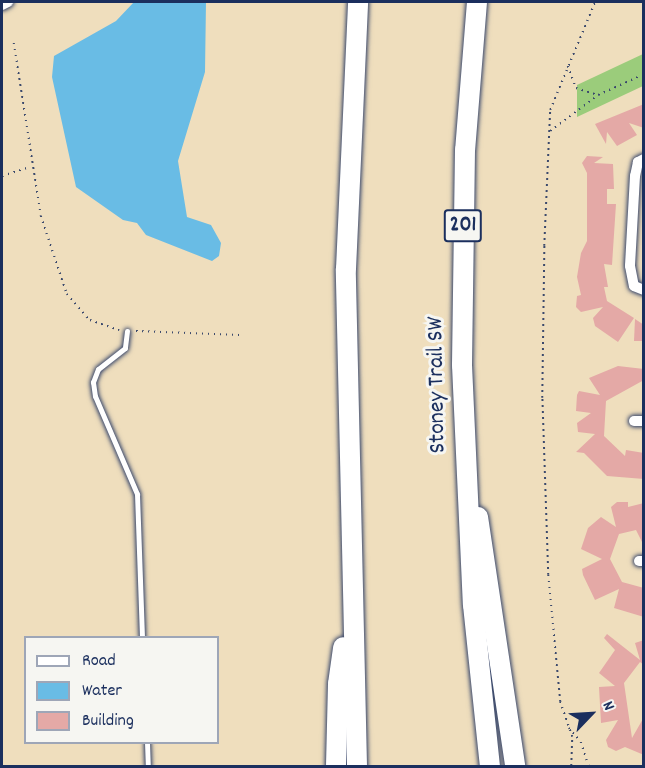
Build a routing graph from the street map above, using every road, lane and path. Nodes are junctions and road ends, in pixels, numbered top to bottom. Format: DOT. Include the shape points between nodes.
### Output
graph roads {
  1 [pos="8,2"];
  2 [pos="358,2"];
  3 [pos="477,2"];
  4 [pos="595,2"];
  5 [pos="2,5"];
  6 [pos="14,43"];
  7 [pos="567,65"];
  8 [pos="644,74"];
  9 [pos="598,95"];
  10 [pos="549,132"];
  11 [pos="644,159"];
  12 [pos="31,166"];
  13 [pos="2,176"];
  14 [pos="644,290"];
  15 [pos="128,331"];
  16 [pos="240,335"];
  17 [pos="465,451"];
  18 [pos="351,597"];
  19 [pos="142,636"];
  20 [pos="569,728"];
  21 [pos="147,744"];
  22 [pos="148,766"];
  23 [pos="336,766"];
  24 [pos="357,766"];
  25 [pos="490,766"];
  26 [pos="515,766"];
  27 [pos="571,766"];
  28 [pos="589,766"];
  1 -- 5 [label="street"];
  2 -- 18 [label="highway" via="346,269"];
  3 -- 17 [label="highway, Stoney Trail SW / 201" via="465,150"];
  4 -- 7 [label="path"];
  6 -- 12 [label="path"];
  7 -- 9 [label="path" via="576,88"];
  7 -- 10 [label="path" via="550,110"];
  8 -- 9 [label="path"];
  9 -- 10 [label="path"];
  10 -- 20 [label="path" via="542,332 544,474 557,679"];
  11 -- 14 [label="street" via="638,162 635,176 630,266 634,286"];
  12 -- 13 [label="path"];
  12 -- 15 [label="path" via="41,216 67,294 90,320"];
  15 -- 16 [label="path"];
  15 -- 19 [label="lane" via="125,348 98,369 93,382 95,396 137,494"];
  17 -- 25 [label="highway, Stoney Trail SW / 201" via="473,605"];
  17 -- 26 [label="highway" via="488,568"];
  18 -- 23 [label="highway" via="338,684"];
  18 -- 24 [label="highway"];
  20 -- 27 [label="path"];
  20 -- 28 [label="path" via="580,742"];
  21 -- 22 [label="lane"];
}
